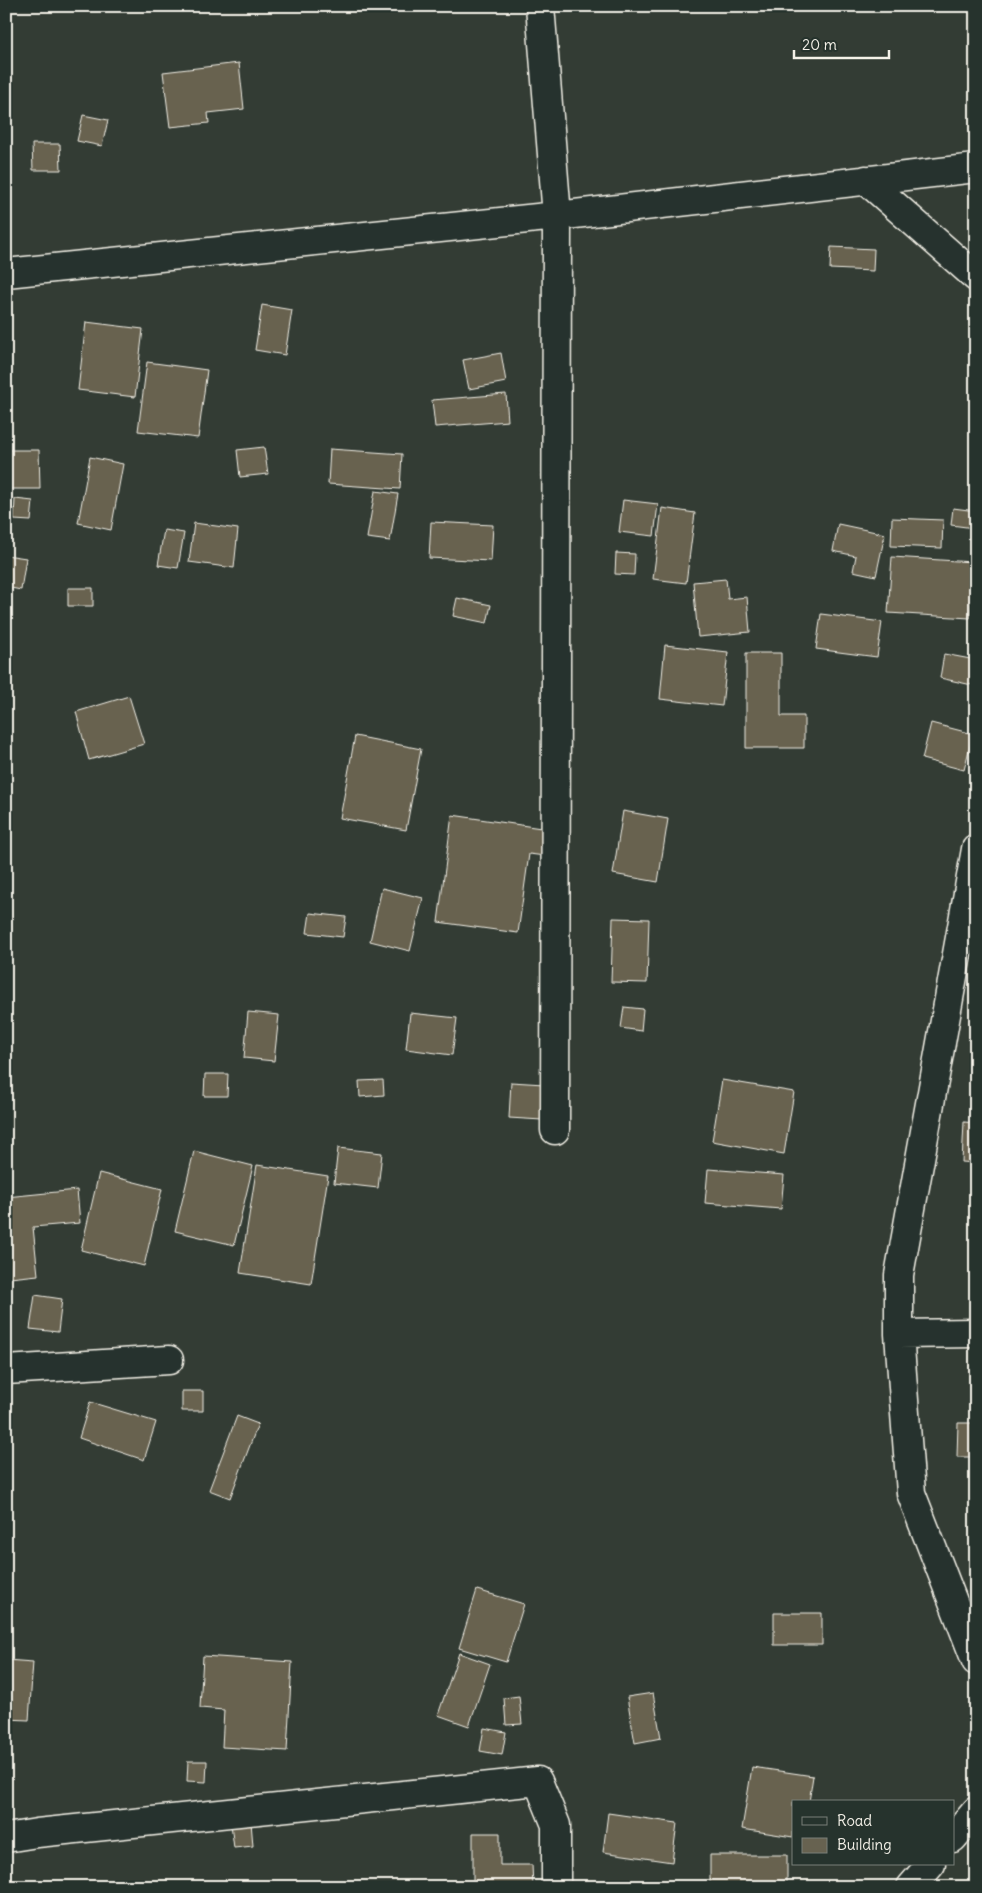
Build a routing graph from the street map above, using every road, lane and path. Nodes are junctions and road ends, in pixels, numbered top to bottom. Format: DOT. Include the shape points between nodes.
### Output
graph roads {
  1 [pos="540,6"];
  2 [pos="976,168"];
  3 [pos="866,180"];
  4 [pos="557,216"];
  5 [pos="6,272"];
  6 [pos="976,277"];
  7 [pos="976,849"];
  8 [pos="555,1130"];
  9 [pos="976,1333"];
  10 [pos="899,1334"];
  11 [pos="169,1360"];
  12 [pos="6,1370"];
  13 [pos="976,1661"];
  14 [pos="976,1811"];
  15 [pos="954,1837"];
  16 [pos="6,1838"];
  17 [pos="929,1866"];
  18 [pos="556,1887"];
  19 [pos="911,1887"];
  1 -- 4 [label="street"];
  2 -- 3 [label="street"];
  3 -- 4 [label="street"];
  3 -- 6 [label="street"];
  4 -- 5 [label="street"];
  4 -- 8 [label="street"];
  7 -- 10 [label="street" via="900,1275"];
  9 -- 10 [label="street"];
  10 -- 13 [label="street" via="910,1493"];
  11 -- 12 [label="street"];
  14 -- 15 [label="street"];
  16 -- 18 [label="street" via="538,1781 556,1825"];
  17 -- 19 [label="street"];
}
